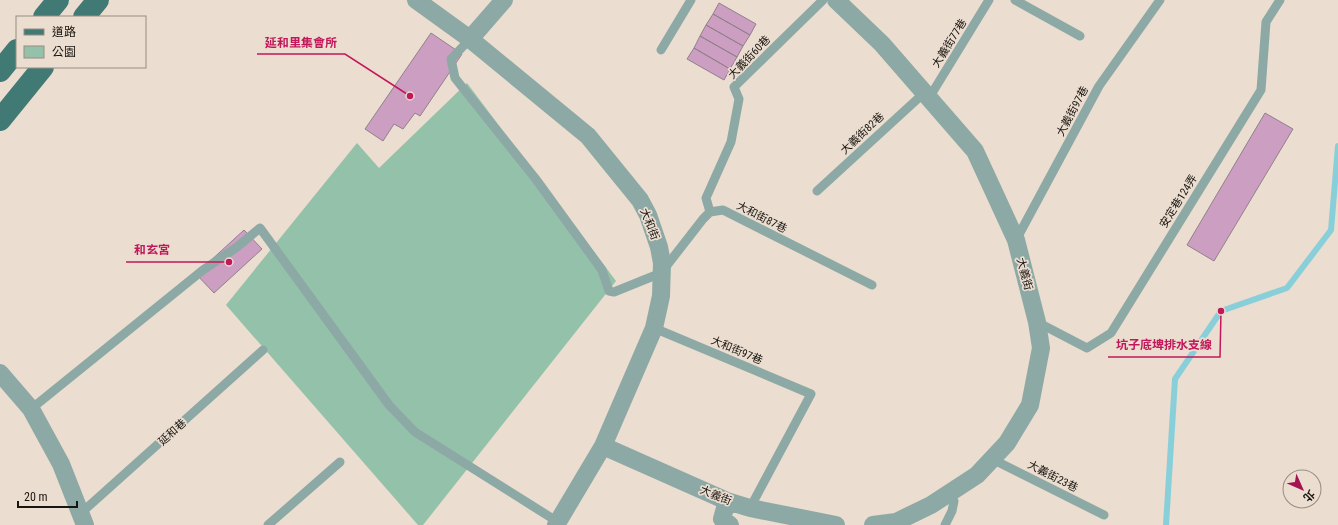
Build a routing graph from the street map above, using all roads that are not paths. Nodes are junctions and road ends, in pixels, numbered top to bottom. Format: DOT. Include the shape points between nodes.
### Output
graph roads {
  1 [pos="58,0"];
  2 [pos="98,0"];
  3 [pos="416,0"];
  4 [pos="504,0"];
  5 [pos="691,0"];
  6 [pos="823,0"];
  7 [pos="836,0"];
  8 [pos="989,0"];
  9 [pos="1015,0"];
  10 [pos="1160,0"];
  11 [pos="1280,0"];
  12 [pos="45,16"];
  13 [pos="85,16"];
  14 [pos="1080,36"];
  15 [pos="470,39"];
  16 [pos="661,50"];
  17 [pos="16,51"];
  18 [pos="42,68"];
  19 [pos="0,70"];
  20 [pos="926,95"];
  21 [pos="0,120"];
  22 [pos="817,191"];
  23 [pos="710,212"];
  24 [pos="1016,240"];
  25 [pos="661,273"];
  26 [pos="872,286"];
  27 [pos="1037,322"];
  28 [pos="654,328"];
  29 [pos="263,350"];
  30 [pos="0,372"];
  31 [pos="31,409"];
  32 [pos="603,446"];
  33 [pos="992,459"];
  34 [pos="340,462"];
  35 [pos="947,494"];
  36 [pos="727,501"];
  37 [pos="750,508"];
  38 [pos="1104,515"];
  39 [pos="83,519"];
  40 [pos="557,524"];
  41 [pos="268,525"];
  42 [pos="730,525"];
  43 [pos="836,525"];
  44 [pos="874,525"];
  45 [pos="945,525"];
  1 -- 12 [label="main road"];
  2 -- 13 [label="main road"];
  3 -- 15 [label="street, 大和街"];
  4 -- 15 [label="street"];
  5 -- 16 [label="lane"];
  6 -- 23 [label="lane, 大義街60巷" via="734,87 739,98 731,142 706,198"];
  7 -- 20 [label="street, 大義街" via="882,44"];
  8 -- 20 [label="lane, 大義街77巷"];
  9 -- 14 [label="lane"];
  10 -- 24 [label="lane, 大義街97巷" via="1099,86"];
  11 -- 27 [label="lane, 安定巷124弄" via="1266,22 1261,90 1112,333 1087,348"];
  15 -- 25 [label="street, 大和街" via="588,136 630,185 655,231 662,263"];
  15 -- 25 [label="lane" via="451,60 456,78 602,270 609,291 614,292"];
  17 -- 19 [label="main road"];
  18 -- 21 [label="main road"];
  20 -- 22 [label="lane, 大義街82巷"];
  20 -- 24 [label="street, 大義街" via="975,151"];
  23 -- 25 [label="lane"];
  23 -- 26 [label="lane, 大和街87巷" via="723,210"];
  24 -- 27 [label="street, 大義街"];
  25 -- 28 [label="street, 大和街" via="661,296"];
  27 -- 33 [label="street, 大義街" via="1041,348 1030,405 1007,443"];
  28 -- 32 [label="street, 大和街"];
  28 -- 37 [label="lane, 大和街97巷" via="811,394"];
  29 -- 39 [label="lane, 延和巷"];
  30 -- 31 [label="street, 延和巷"];
  31 -- 39 [label="street, 延和巷" via="61,464"];
  31 -- 40 [label="lane" via="203,270 260,228 389,405 415,432"];
  32 -- 36 [label="street, 大義街"];
  32 -- 40 [label="street, 大和街"];
  33 -- 35 [label="street, 大義街" via="977,475"];
  33 -- 38 [label="lane, 大義街23巷"];
  34 -- 41 [label="lane"];
  35 -- 44 [label="street, 大義街" via="896,522"];
  35 -- 45 [label="lane" via="954,501"];
  36 -- 37 [label="street, 大義街"];
  36 -- 42 [label="street" via="722,519"];
  37 -- 43 [label="street, 大義街"];
}
